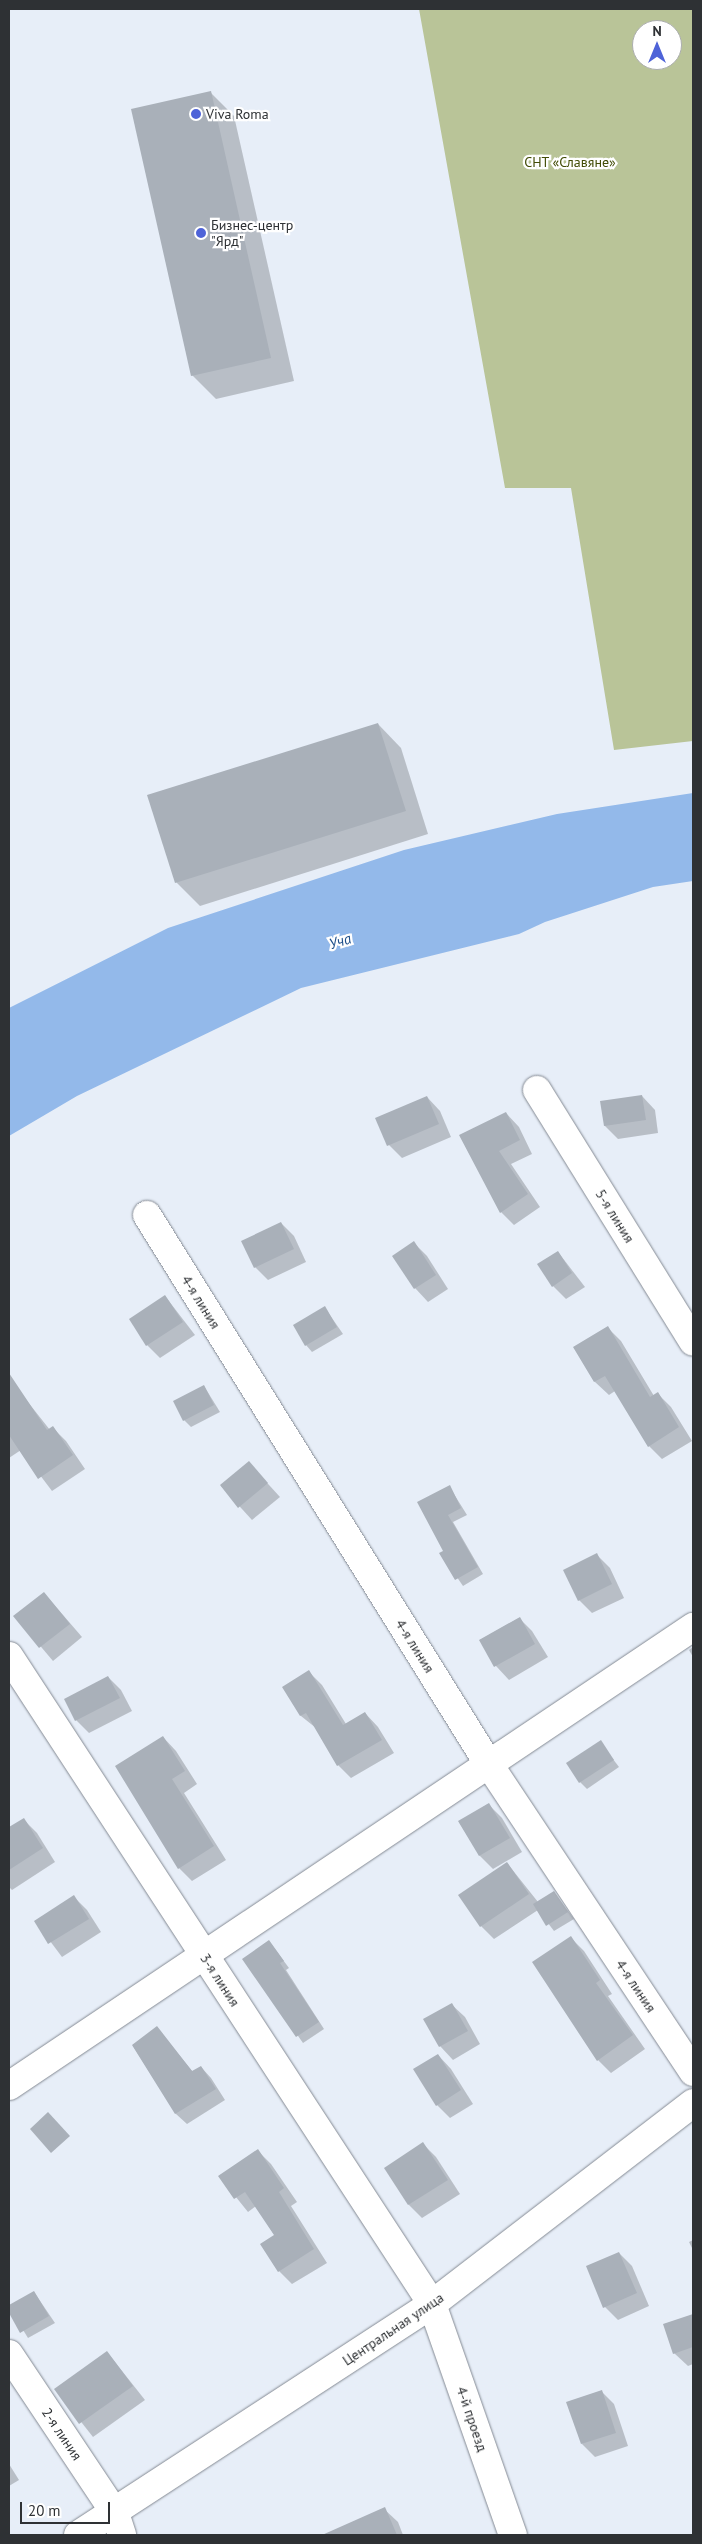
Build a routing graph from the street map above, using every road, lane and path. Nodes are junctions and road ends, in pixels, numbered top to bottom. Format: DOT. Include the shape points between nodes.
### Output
graph roads {
  1 [pos="538,1090"];
  2 [pos="147,1215"];
  3 [pos="693,1342"];
  4 [pos="693,1627"];
  5 [pos="9,1656"];
  6 [pos="488,1763"];
  7 [pos="204,1956"];
  8 [pos="693,2072"];
  9 [pos="9,2086"];
  10 [pos="693,2103"];
  11 [pos="432,2304"];
  12 [pos="9,2354"];
  13 [pos="119,2524"];
  14 [pos="78,2535"];
  15 [pos="513,2535"];
  1 -- 3 [label="street, 5-я линия"];
  2 -- 6 [label="street, 4-я линия"];
  4 -- 6 [label="street"];
  5 -- 7 [label="street, 3-я линия"];
  6 -- 7 [label="street"];
  6 -- 8 [label="street, 4-я линия"];
  7 -- 9 [label="street"];
  7 -- 11 [label="street, 3-я линия"];
  10 -- 11 [label="street, Центральная улица"];
  11 -- 13 [label="street, Центральная улица"];
  11 -- 15 [label="street, 4-й проезд"];
  12 -- 13 [label="street, 2-я линия"];
  13 -- 14 [label="street, Центральная улица"];
}
